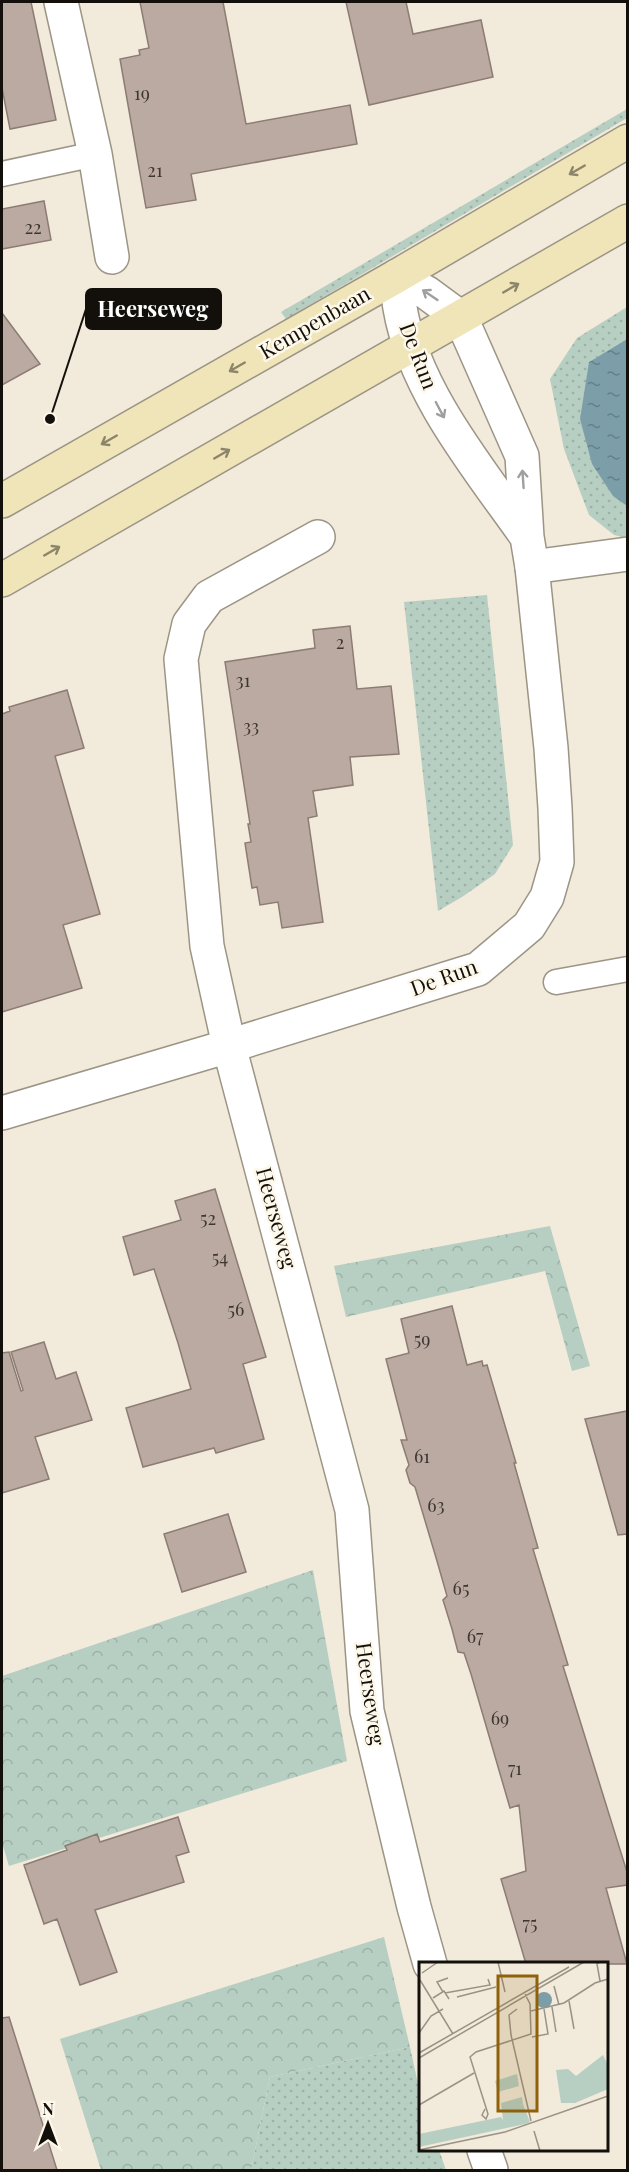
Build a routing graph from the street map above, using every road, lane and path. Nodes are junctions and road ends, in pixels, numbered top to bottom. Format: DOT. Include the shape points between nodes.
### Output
graph roads {
  1 [pos="61,2"];
  2 [pos="627,141"];
  3 [pos="95,154"];
  4 [pos="2,174"];
  5 [pos="627,221"];
  6 [pos="112,257"];
  7 [pos="397,276"];
  8 [pos="460,318"];
  9 [pos="410,347"];
  10 [pos="2,501"];
  11 [pos="318,537"];
  12 [pos="530,552"];
  13 [pos="627,554"];
  14 [pos="2,580"];
  15 [pos="627,969"];
  16 [pos="556,981"];
  17 [pos="230,1046"];
  18 [pos="2,1113"];
  19 [pos="429,1962"];
  20 [pos="484,2151"];
  21 [pos="491,2170"];
  1 -- 3 [label="street"];
  2 -- 7 [label="main road, Kempenbaan, one-way"];
  3 -- 4 [label="lane"];
  3 -- 6 [label="street"];
  8 -- 5 [label="main road, one-way"];
  8 -- 7 [label="street, De Run, one-way"];
  7 -- 9 [label="street, De Run"];
  7 -- 10 [label="main road, Kempenbaan, one-way"];
  8 -- 9 [label="main road"];
  12 -- 8 [label="street, De Run, one-way" via="522,456"];
  9 -- 12 [label="street, De Run, one-way" via="439,409"];
  14 -- 9 [label="main road, one-way"];
  11 -- 17 [label="street, Heerseweg" via="209,597 189,624 181,659 207,946"];
  12 -- 13 [label="street"];
  12 -- 17 [label="street, De Run" via="551,748 557,862 547,897 529,926 478,969"];
  15 -- 16 [label="lane"];
  17 -- 18 [label="street, De Run"];
  17 -- 19 [label="street, Heerseweg" via="352,1510 367,1711"];
  20 -- 21 [label="street"];
}
